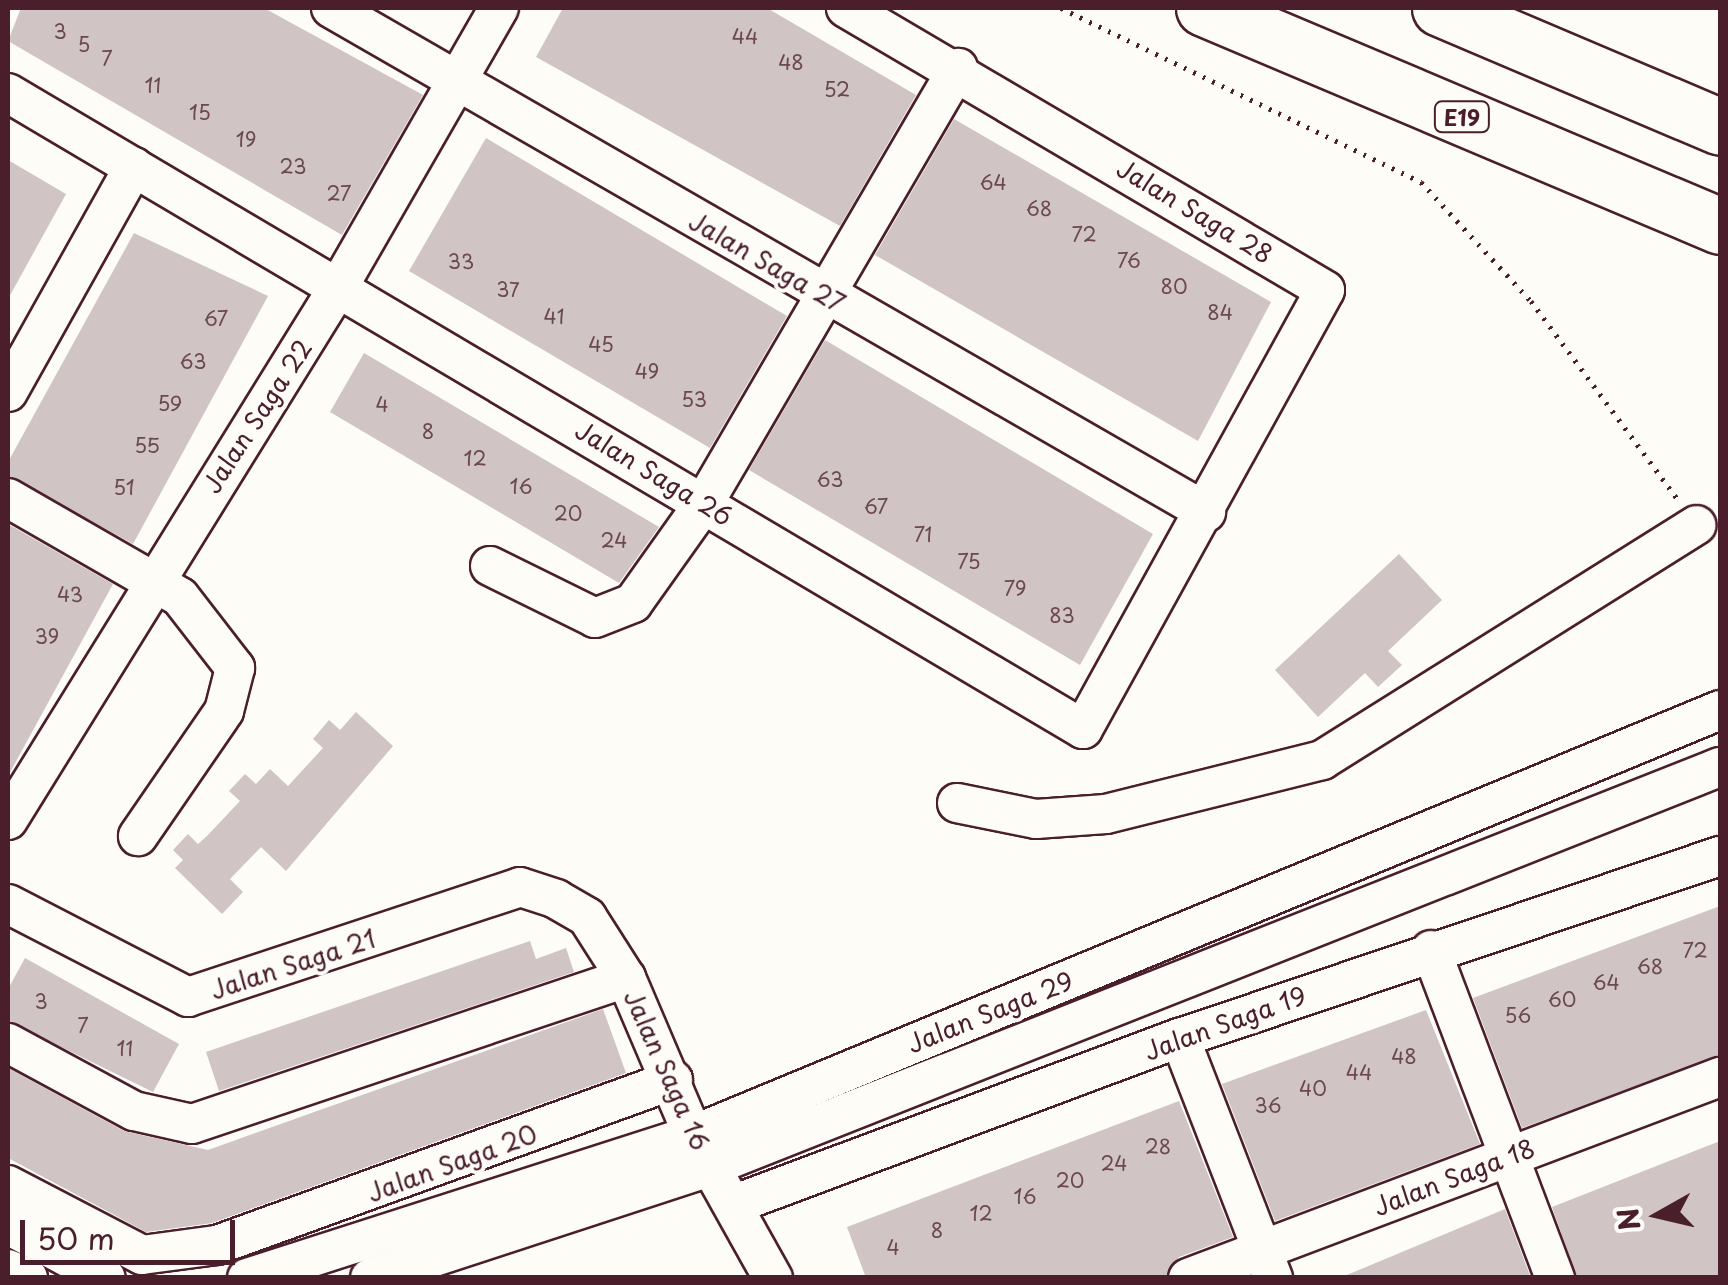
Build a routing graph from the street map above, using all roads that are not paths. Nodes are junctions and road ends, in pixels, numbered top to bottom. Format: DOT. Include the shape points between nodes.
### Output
graph roads {
  1 [pos="331,8"];
  2 [pos="499,8"];
  3 [pos="846,8"];
  4 [pos="1204,8"];
  5 [pos="1440,8"];
  6 [pos="958,68"];
  7 [pos="458,82"];
  8 [pos="8,93"];
  9 [pos="1720,128"];
  10 [pos="134,167"];
  11 [pos="1720,226"];
  12 [pos="340,286"];
  13 [pos="824,296"];
  14 [pos="8,392"];
  15 [pos="8,498"];
  16 [pos="704,503"];
  17 [pos="1206,512"];
  18 [pos="1696,525"];
  19 [pos="490,566"];
  20 [pos="150,584"];
  21 [pos="1720,710"];
  22 [pos="1720,766"];
  23 [pos="958,803"];
  24 [pos="11,805"];
  25 [pos="138,836"];
  26 [pos="1720,856"];
  27 [pos="8,904"];
  28 [pos="587,918"];
  29 [pos="1431,950"];
  30 [pos="626,978"];
  31 [pos="1180,1038"];
  32 [pos="8,1043"];
  33 [pos="1720,1077"];
  34 [pos="674,1080"];
  35 [pos="703,1150"];
  36 [pos="1510,1157"];
  37 [pos="8,1185"];
  38 [pos="735,1204"];
  39 [pos="8,1225"];
  40 [pos="1268,1263"];
  41 [pos="8,1269"];
  42 [pos="28,1278"];
  43 [pos="106,1278"];
  44 [pos="246,1278"];
  45 [pos="370,1278"];
  46 [pos="772,1278"];
  47 [pos="1188,1278"];
  48 [pos="1556,1278"];
  1 -- 7 [label="street, Jalan Saga 27"];
  2 -- 7 [label="street, Jalan Saga 22"];
  3 -- 6 [label="street, Jalan Saga 28"];
  4 -- 11 [label="highway, E19"];
  5 -- 9 [label="highway"];
  6 -- 13 [label="street"];
  6 -- 17 [label="street, Jalan Saga 28" via="1325,290"];
  7 -- 12 [label="street, Jalan Saga 22"];
  7 -- 13 [label="street, Jalan Saga 27"];
  8 -- 10 [label="street, Jalan Saga 26"];
  10 -- 12 [label="street, Jalan Saga 26"];
  10 -- 14 [label="street"];
  12 -- 16 [label="street, Jalan Saga 26"];
  12 -- 20 [label="street, Jalan Saga 22"];
  13 -- 16 [label="street"];
  13 -- 17 [label="street, Jalan Saga 27"];
  15 -- 20 [label="street"];
  16 -- 17 [label="street, Jalan Saga 26" via="1083,729"];
  16 -- 19 [label="street" via="617,613 595,618"];
  18 -- 23 [label="street" via="1322,760 1106,814 1036,819"];
  20 -- 24 [label="street, Jalan Saga 22"];
  20 -- 25 [label="street" via="180,597 235,668 237,686"];
  21 -- 35 [label="street, Jalan Saga 29"];
  22 -- 35 [label="street, Jalan Saga 29"];
  26 -- 29 [label="street, Jalan Saga 19"];
  27 -- 28 [label="street, Jalan Saga 21" via="188,997 520,886"];
  28 -- 30 [label="street, Jalan Saga 16"];
  29 -- 31 [label="street, Jalan Saga 19"];
  29 -- 36 [label="street"];
  30 -- 32 [label="street" via="192,1124 134,1111"];
  30 -- 34 [label="street, Jalan Saga 16"];
  31 -- 38 [label="street, Jalan Saga 19"];
  31 -- 40 [label="street"];
  33 -- 36 [label="street, Jalan Saga 18"];
  34 -- 35 [label="street, Jalan Saga 16"];
  34 -- 37 [label="street, Jalan Saga 20" via="217,1245 142,1254"];
  35 -- 38 [label="street, Jalan Saga 16"];
  35 -- 44 [label="street, Jalan Saga 29"];
  35 -- 45 [label="street, Jalan Saga 29"];
  36 -- 40 [label="street, Jalan Saga 18"];
  36 -- 48 [label="street"];
  38 -- 46 [label="street, Jalan Saga 16"];
  39 -- 43 [label="street"];
  40 -- 47 [label="street, Jalan Saga 18"];
  41 -- 42 [label="street"];
}
